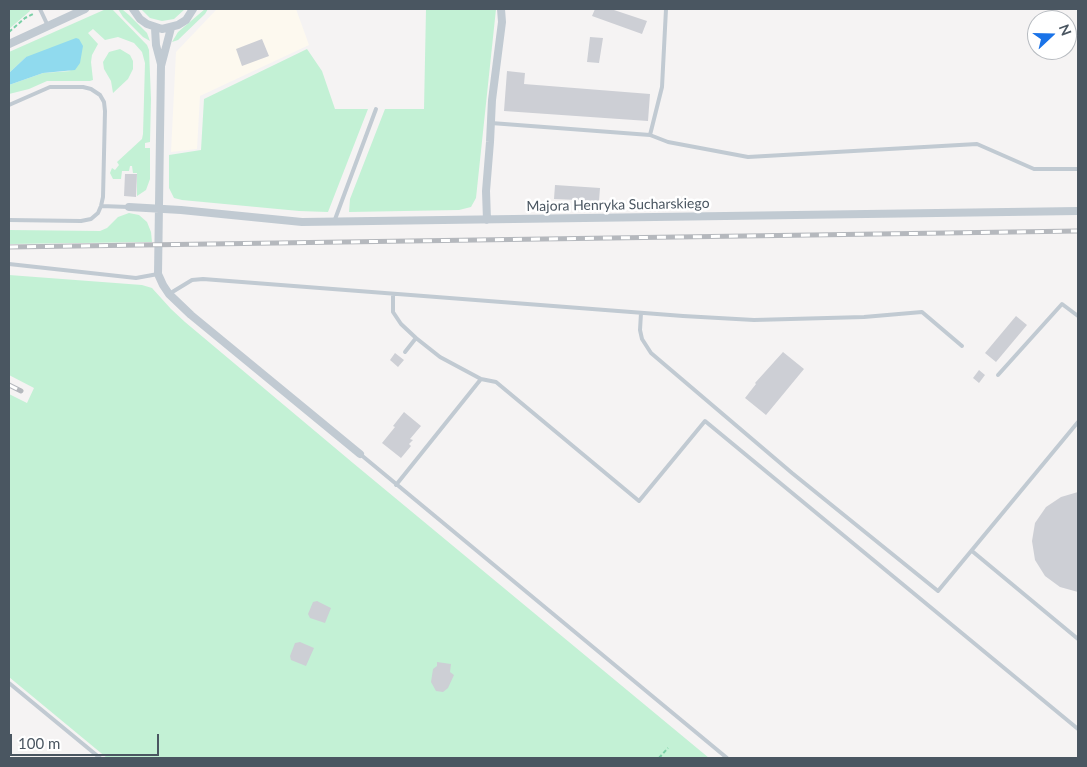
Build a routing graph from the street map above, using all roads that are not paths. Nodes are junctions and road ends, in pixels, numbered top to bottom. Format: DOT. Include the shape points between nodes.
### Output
graph roads {
  1 [pos="40,9"];
  2 [pos="85,9"];
  3 [pos="133,9"];
  4 [pos="193,9"];
  5 [pos="501,9"];
  6 [pos="666,9"];
  7 [pos="48,26"];
  8 [pos="155,28"];
  9 [pos="171,28"];
  10 [pos="9,44"];
  11 [pos="161,66"];
  12 [pos="9,105"];
  13 [pos="376,109"];
  14 [pos="491,123"];
  15 [pos="650,134"];
  16 [pos="1078,169"];
  17 [pos="102,206"];
  18 [pos="129,207"];
  19 [pos="159,208"];
  20 [pos="1078,211"];
  21 [pos="9,220"];
  22 [pos="487,220"];
  23 [pos="334,222"];
  24 [pos="9,264"];
  25 [pos="158,274"];
  26 [pos="169,294"];
  27 [pos="393,294"];
  28 [pos="641,313"];
  29 [pos="1078,316"];
  30 [pos="416,338"];
  31 [pos="962,346"];
  32 [pos="405,352"];
  33 [pos="998,375"];
  34 [pos="481,379"];
  35 [pos="1078,422"];
  36 [pos="1073,428"];
  37 [pos="1078,433"];
  38 [pos="360,454"];
  39 [pos="396,485"];
  40 [pos="972,550"];
  41 [pos="1078,638"];
  42 [pos="9,683"];
  43 [pos="1078,729"];
  44 [pos="100,758"];
  45 [pos="727,758"];
  1 -- 7 [label="lane"];
  2 -- 7 [label="street"];
  3 -- 8 [label="street" via="140,19"];
  4 -- 9 [label="street" via="186,20"];
  5 -- 14 [label="street"];
  6 -- 15 [label="lane" via="662,87"];
  7 -- 10 [label="street"];
  8 -- 9 [label="street"];
  8 -- 11 [label="street"];
  9 -- 11 [label="street"];
  11 -- 19 [label="street"];
  12 -- 17 [label="lane" via="50,87 87,88 100,95 105,111"];
  13 -- 23 [label="lane"];
  14 -- 15 [label="lane"];
  14 -- 22 [label="street"];
  15 -- 16 [label="lane" via="668,142 748,157 977,144 1034,169"];
  17 -- 18 [label="lane"];
  17 -- 21 [label="lane" via="95,216 81,221"];
  18 -- 19 [label="street, Majora Henryka Sucharskiego"];
  19 -- 23 [label="street, Majora Henryka Sucharskiego" via="302,222"];
  19 -- 25 [label="street"];
  20 -- 22 [label="street, Majora Henryka Sucharskiego"];
  22 -- 23 [label="street, Majora Henryka Sucharskiego"];
  24 -- 25 [label="lane" via="136,278"];
  25 -- 26 [label="street"];
  26 -- 27 [label="lane" via="192,280 204,278"];
  26 -- 38 [label="street"];
  27 -- 28 [label="lane"];
  27 -- 30 [label="lane" via="393,312"];
  28 -- 31 [label="lane" via="754,320 922,312"];
  28 -- 40 [label="lane" via="642,339 651,353 938,591"];
  29 -- 33 [label="lane" via="1062,304"];
  30 -- 32 [label="lane"];
  30 -- 34 [label="lane" via="440,357"];
  34 -- 39 [label="lane"];
  34 -- 43 [label="lane" via="496,382 639,501 705,421"];
  35 -- 36 [label="lane"];
  36 -- 37 [label="lane"];
  36 -- 40 [label="lane"];
  38 -- 39 [label="lane"];
  39 -- 45 [label="lane"];
  40 -- 41 [label="lane"];
  42 -- 44 [label="lane"];
}
